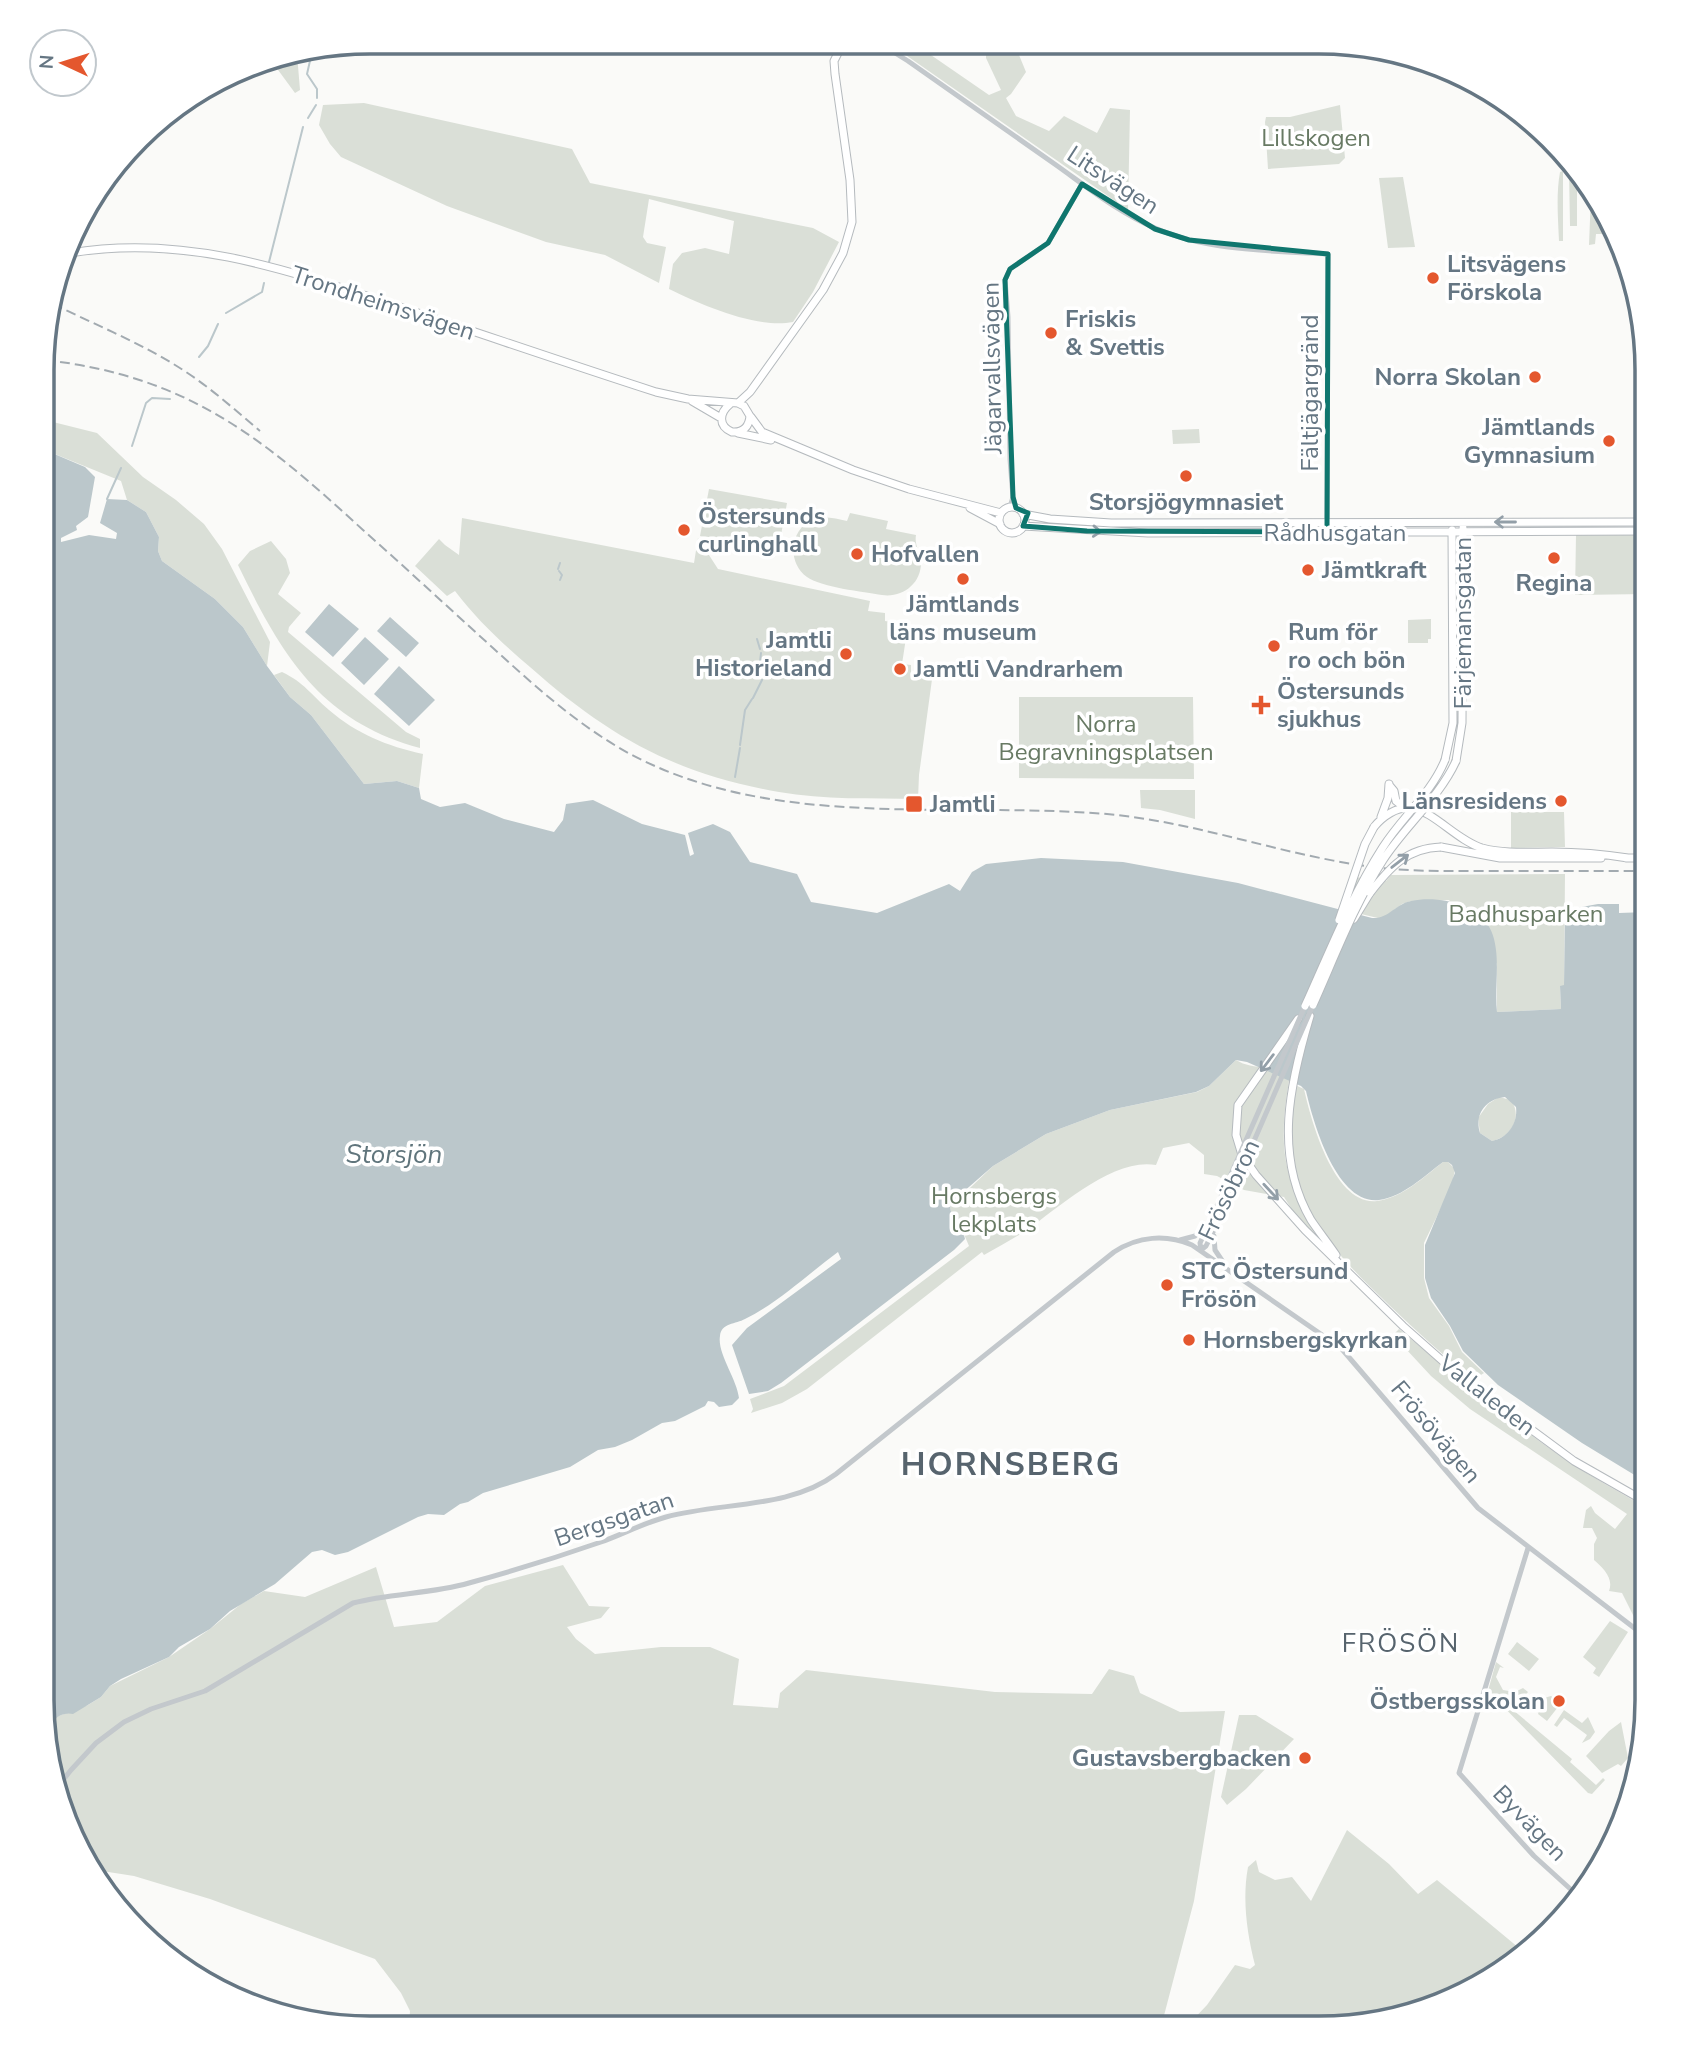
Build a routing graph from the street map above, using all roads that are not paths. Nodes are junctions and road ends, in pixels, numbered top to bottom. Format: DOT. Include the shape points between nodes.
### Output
graph roads {
  1 [pos="838,54"];
  2 [pos="897,54"];
  3 [pos="899,54"];
  4 [pos="908,61"];
  5 [pos="1082,184"];
  6 [pos="77,252"];
  7 [pos="1328,254"];
  8 [pos="750,392"];
  9 [pos="688,399"];
  10 [pos="734,404"];
  11 [pos="749,414"];
  12 [pos="721,418"];
  13 [pos="737,433"];
  14 [pos="792,445"];
  15 [pos="957,502"];
  16 [pos="1013,507"];
  17 [pos="1001,513"];
  18 [pos="1023,514"];
  19 [pos="1451,522"];
  20 [pos="1463,522"];
  21 [pos="1635,522"];
  22 [pos="1000,524"];
  23 [pos="1327,524"];
  24 [pos="1023,526"];
  25 [pos="1635,531"];
  26 [pos="1452,532"];
  27 [pos="1463,532"];
  28 [pos="1327,533"];
  29 [pos="1462,723"];
  30 [pos="1445,760"];
  31 [pos="1406,808"];
  32 [pos="1374,827"];
  33 [pos="1628,858"];
  34 [pos="1635,858"];
  35 [pos="1348,929"];
  36 [pos="1325,960"];
  37 [pos="1309,1006"];
  38 [pos="1288,1122"];
  39 [pos="1236,1135"];
  40 [pos="1211,1219"];
  41 [pos="1214,1230"];
  42 [pos="1180,1240"];
  43 [pos="1201,1250"];
  44 [pos="1344,1267"];
  45 [pos="1229,1270"];
  46 [pos="1635,1497"];
  47 [pos="1528,1548"];
  48 [pos="1635,1628"];
  49 [pos="64,1778"];
  50 [pos="1571,1889"];
  1 -- 8 [label="main road" via="835,74 852,222 843,254 823,290"];
  2 -- 4 [label="street, Litsvägen"];
  3 -- 4 [label="street, Litsvägen"];
  4 -- 5 [label="street, Litsvägen"];
  5 -- 7 [label="street, Litsvägen" via="1155,229 1189,240"];
  5 -- 16 [label="street, Jägarvallsvägen" via="1048,243 1010,269 1004,280"];
  6 -- 9 [label="main road, Trondheimsvägen" via="158,247 231,258 326,283"];
  7 -- 23 [label="street, Fältjägargränd"];
  8 -- 10 [label="main road"];
  8 -- 11 [label="main road"];
  9 -- 10 [label="main road, Trondheimsvägen"];
  9 -- 12 [label="main road, Trondheimsvägen"];
  10 -- 11 [label="main road"];
  10 -- 12 [label="main road" via="723,410"];
  11 -- 13 [label="main road" via="747,427"];
  11 -- 14 [label="main road" via="762,432"];
  12 -- 13 [label="main road" via="727,430"];
  13 -- 14 [label="main road"];
  14 -- 15 [label="main road" via="853,470"];
  15 -- 17 [label="main road"];
  15 -- 22 [label="main road"];
  16 -- 17 [label="main road"];
  16 -- 18 [label="main road"];
  17 -- 22 [label="main road"];
  18 -- 23 [label="main road, Rådhusgatan" via="1111,523"];
  18 -- 24 [label="main road"];
  19 -- 20 [label="main road, Rådhusgatan"];
  19 -- 23 [label="main road, Rådhusgatan"];
  19 -- 26 [label="main road, Färjemansgatan"];
  21 -- 20 [label="main road, Rådhusgatan, one-way"];
  20 -- 27 [label="main road, Färjemansgatan"];
  22 -- 24 [label="main road" via="1010,532"];
  23 -- 28 [label="street, Fältjägargränd"];
  24 -- 28 [label="main road, Rådhusgatan, one-way" via="1148,533"];
  25 -- 27 [label="main road, Rådhusgatan"];
  26 -- 27 [label="main road, Rådhusgatan"];
  26 -- 28 [label="main road, Rådhusgatan"];
  26 -- 30 [label="main road, Färjemansgatan" via="1452,723"];
  27 -- 29 [label="main road, Färjemansgatan"];
  29 -- 35 [label="main road, Frösöbron, bridge" via="1456,761 1446,781 1382,861"];
  30 -- 36 [label="main road, Frösöbron, bridge" via="1435,782 1369,869"];
  31 -- 32 [label="main road"];
  31 -- 32 [label="main road" via="1396,801 1389,784 1385,810"];
  31 -- 33 [label="main road" via="1425,813 1474,845 1509,852"];
  32 -- 36 [label="main road, bridge"];
  33 -- 34 [label="main road"];
  35 -- 33 [label="main road, one-way, bridge" via="1393,865 1415,851 1441,847 1500,859"];
  35 -- 37 [label="main road, Frösöbron, bridge"];
  36 -- 37 [label="main road, Frösöbron, bridge"];
  37 -- 38 [label="main road, Frösöbron, bridge"];
  37 -- 39 [label="main road, Frösöbron, one-way, bridge" via="1238,1105"];
  37 -- 40 [label="street, Frösöbron, bridge"];
  37 -- 41 [label="street, Frösöbron, bridge"];
  38 -- 44 [label="main road, Vallaleden" via="1296,1187 1311,1219"];
  39 -- 44 [label="main road, Vallaleden, one-way" via="1242,1155 1261,1181"];
  40 -- 42 [label="street" via="1195,1236"];
  40 -- 43 [label="street, Frösöbron"];
  41 -- 43 [label="street, Frösöbron"];
  41 -- 45 [label="street" via="1215,1250"];
  42 -- 43 [label="street, Bergsgatan"];
  42 -- 49 [label="street, Bergsgatan" via="1150,1238 1119,1248 817,1485 794,1494 667,1516 539,1564 451,1588 353,1603 205,1691 124,1722 96,1743"];
  43 -- 45 [label="street, Frösövägen"];
  44 -- 46 [label="main road, Vallaleden" via="1463,1379 1574,1461"];
  45 -- 47 [label="street, Frösövägen" via="1340,1348 1468,1498"];
  47 -- 48 [label="street, Frösövägen"];
  47 -- 50 [label="street, Byvägen" via="1459,1773"];
}
